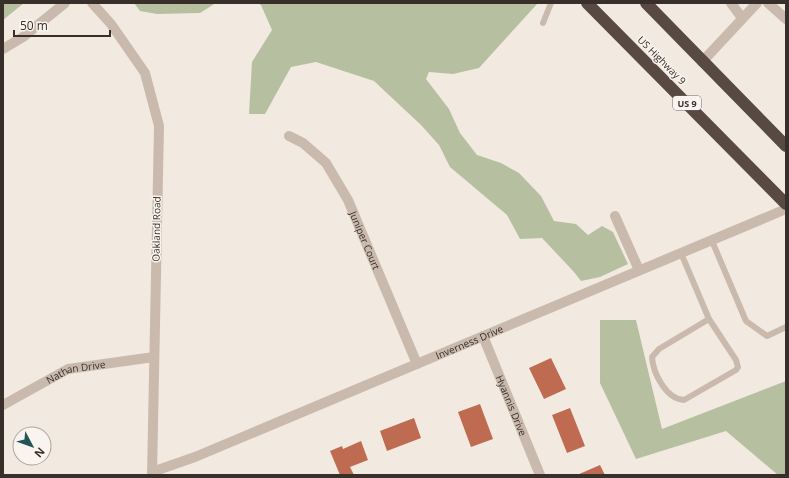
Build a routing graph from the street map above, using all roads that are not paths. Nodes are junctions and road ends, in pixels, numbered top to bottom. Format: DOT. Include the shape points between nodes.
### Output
graph roads {
  1 [pos="65,3"];
  2 [pos="92,3"];
  3 [pos="551,3"];
  4 [pos="587,3"];
  5 [pos="646,3"];
  6 [pos="731,3"];
  7 [pos="758,3"];
  8 [pos="768,3"];
  9 [pos="742,18"];
  10 [pos="786,18"];
  11 [pos="543,23"];
  12 [pos="3,49"];
  13 [pos="702,62"];
  14 [pos="289,136"];
  15 [pos="786,146"];
  16 [pos="786,204"];
  17 [pos="786,209"];
  18 [pos="615,216"];
  19 [pos="712,241"];
  20 [pos="682,253"];
  21 [pos="639,270"];
  22 [pos="709,319"];
  23 [pos="786,327"];
  24 [pos="483,336"];
  25 [pos="154,357"];
  26 [pos="417,364"];
  27 [pos="3,405"];
  28 [pos="152,474"];
  29 [pos="540,475"];
  1 -- 12 [label="street" via="23,37"];
  2 -- 25 [label="street, Oakland Road" via="111,24 144,74 159,126"];
  3 -- 11 [label="lane"];
  4 -- 16 [label="highway, US Highway 9 / US 9"];
  5 -- 13 [label="highway"];
  6 -- 9 [label="street"];
  7 -- 9 [label="street"];
  8 -- 10 [label="street"];
  9 -- 13 [label="street"];
  13 -- 15 [label="highway"];
  14 -- 26 [label="street, Juniper Court" via="303,143 326,163 348,200"];
  17 -- 19 [label="street, Inverness Drive"];
  18 -- 21 [label="street"];
  19 -- 20 [label="street, Inverness Drive"];
  19 -- 23 [label="lane" via="746,321 767,336"];
  20 -- 21 [label="street, Inverness Drive"];
  20 -- 22 [label="lane"];
  21 -- 24 [label="street, Inverness Drive"];
  22 -- 22 [label="lane" via="738,367 684,400 679,400 668,394 653,366 652,356 659,349"];
  24 -- 26 [label="street, Inverness Drive"];
  24 -- 29 [label="street, Hyannis Drive"];
  25 -- 27 [label="street, Nathan Drive" via="68,369"];
  25 -- 28 [label="street, Oakland Road"];
  26 -- 28 [label="street, Inverness Drive"];
}
